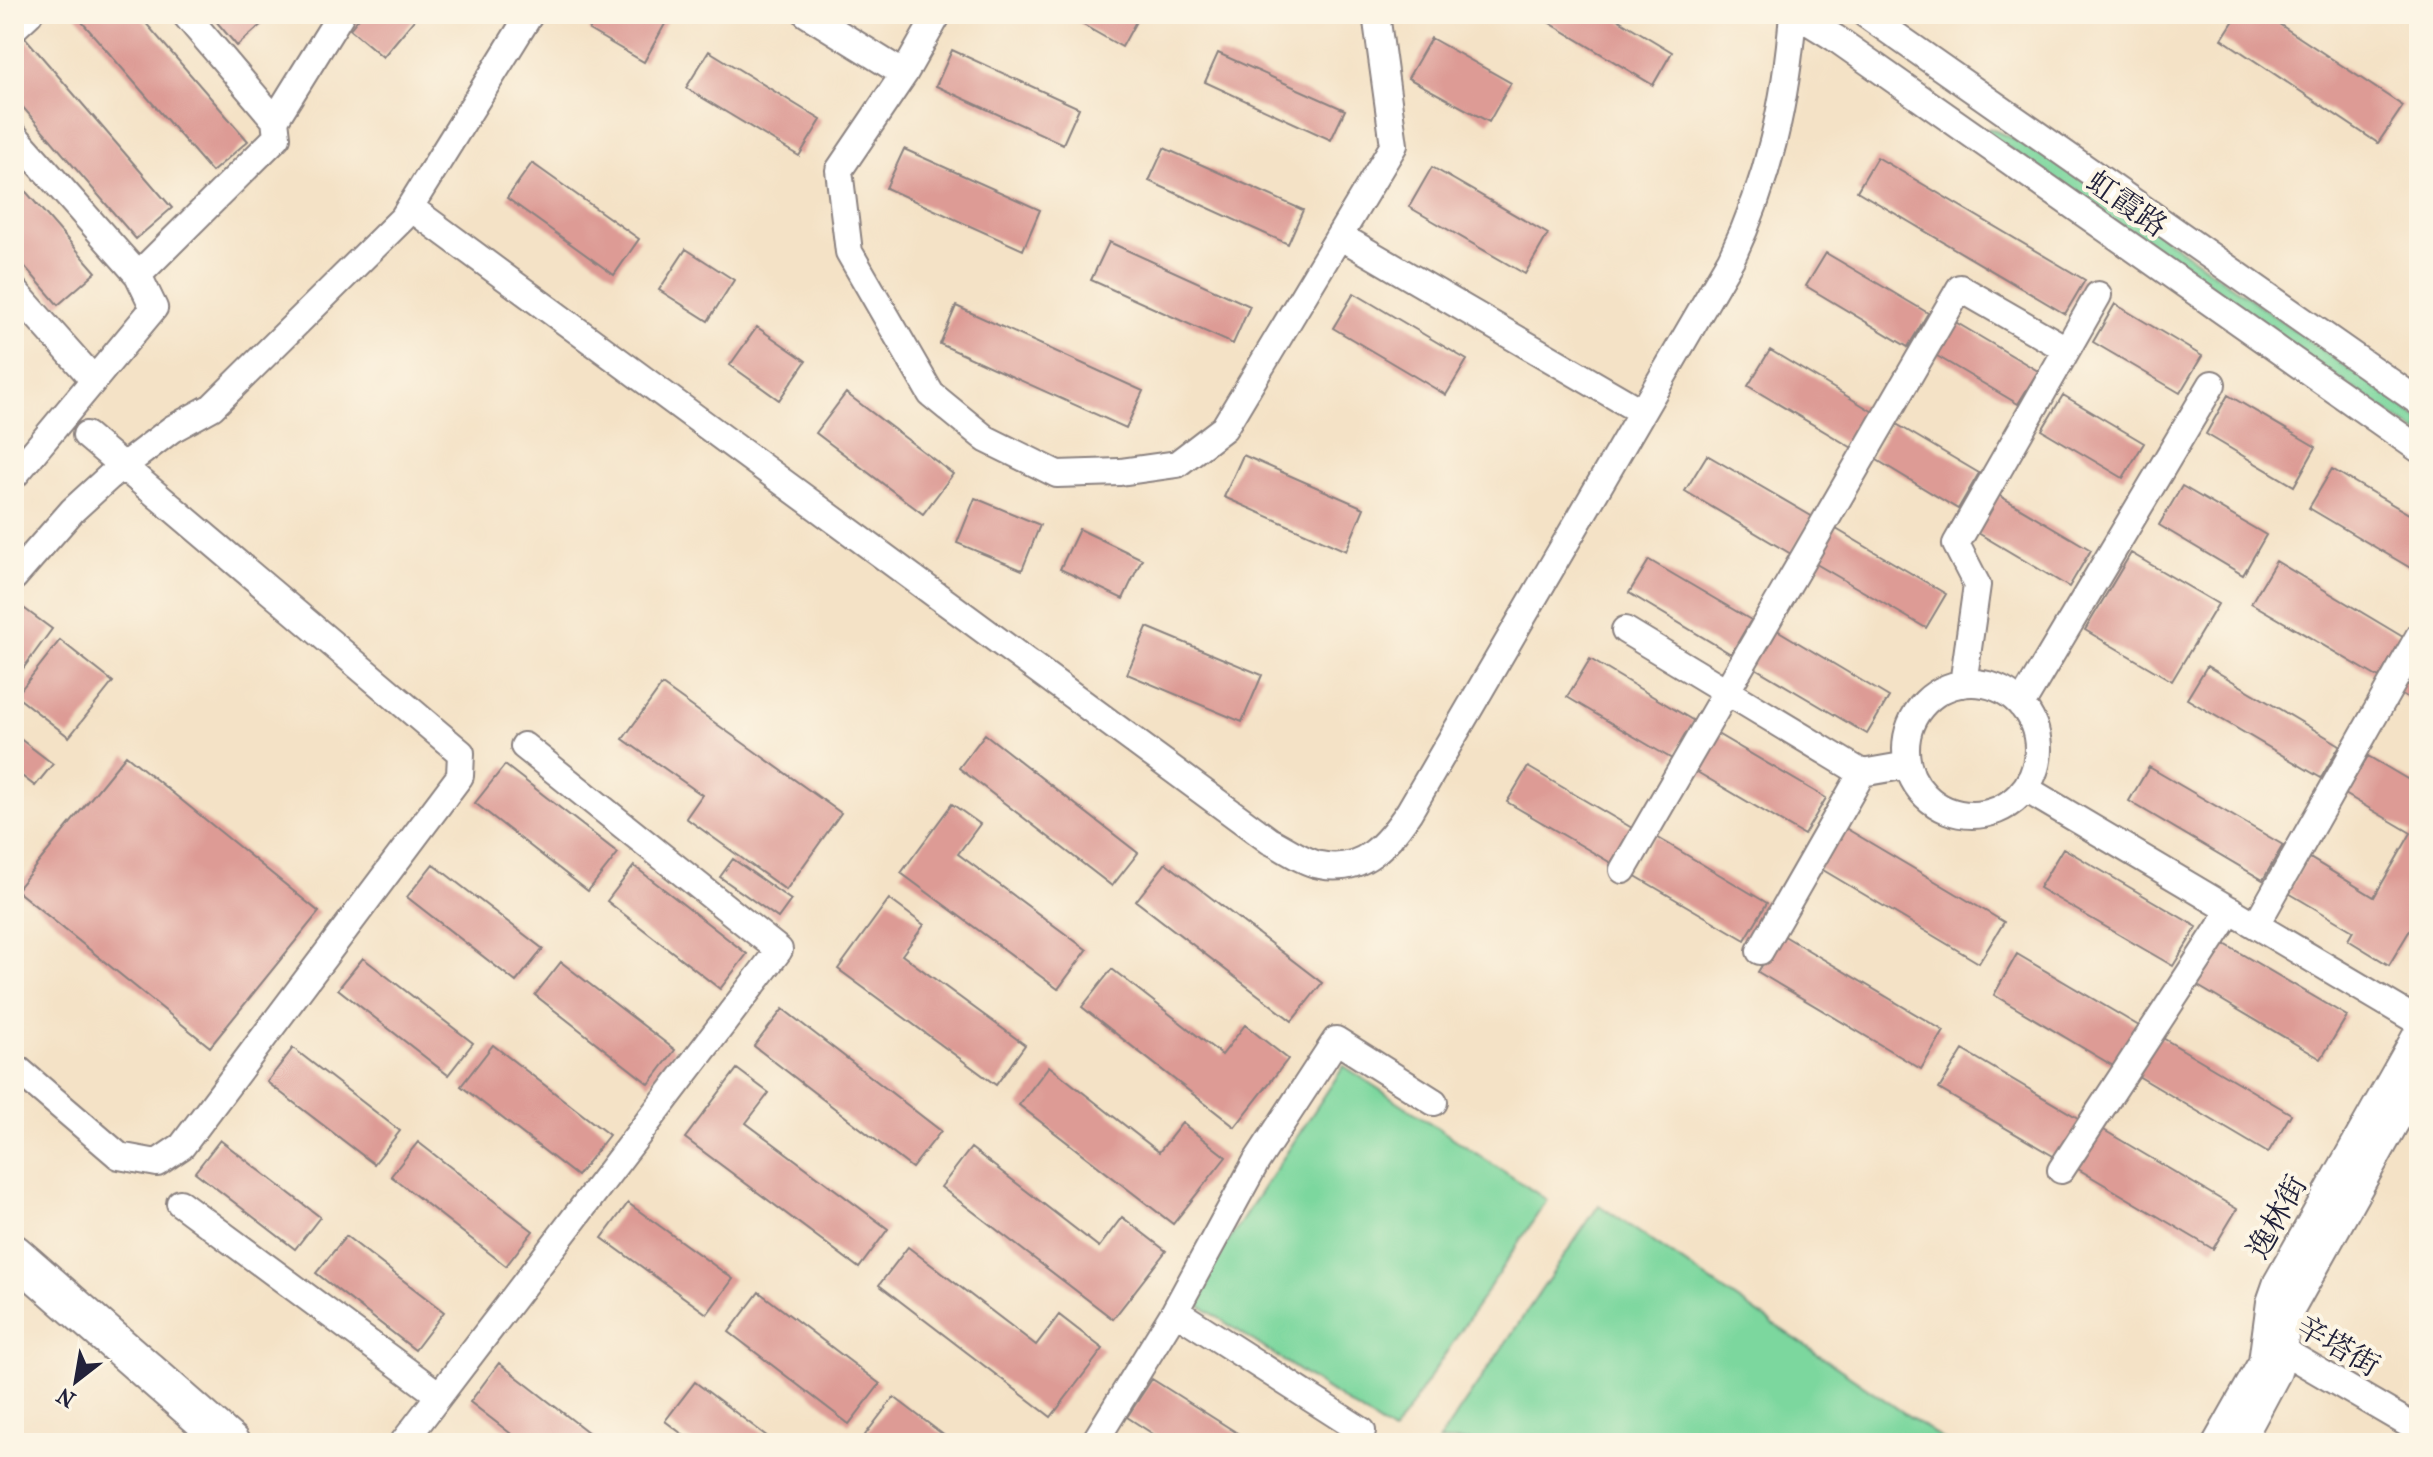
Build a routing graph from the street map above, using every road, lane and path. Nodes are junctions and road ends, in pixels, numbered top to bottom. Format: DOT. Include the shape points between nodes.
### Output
graph roads {
  1 [pos="29,14"];
  2 [pos="185,14"];
  3 [pos="341,14"];
  4 [pos="530,14"];
  5 [pos="807,14"];
  6 [pos="938,14"];
  7 [pos="1376,14"];
  8 [pos="1794,14"];
  9 [pos="1865,14"];
  10 [pos="1891,14"];
  11 [pos="14,28"];
  12 [pos="1920,53"];
  13 [pos="904,74"];
  14 [pos="275,120"];
  15 [pos="14,135"];
  16 [pos="411,208"];
  17 [pos="1340,236"];
  18 [pos="138,275"];
  19 [pos="14,290"];
  20 [pos="2098,295"];
  21 [pos="2066,349"];
  22 [pos="94,380"];
  23 [pos="2212,384"];
  24 [pos="2419,402"];
  25 [pos="1642,412"];
  26 [pos="86,435"];
  27 [pos="2419,449"];
  28 [pos="18,460"];
  29 [pos="125,466"];
  30 [pos="14,577"];
  31 [pos="1625,630"];
  32 [pos="2419,636"];
  33 [pos="1963,684"];
  34 [pos="1726,691"];
  35 [pos="2021,705"];
  36 [pos="524,746"];
  37 [pos="1908,765"];
  38 [pos="1862,773"];
  39 [pos="2026,789"];
  40 [pos="1623,870"];
  41 [pos="2231,910"];
  42 [pos="2256,925"];
  43 [pos="1760,951"];
  44 [pos="2419,1022"];
  45 [pos="2419,1030"];
  46 [pos="14,1066"];
  47 [pos="2419,1081"];
  48 [pos="1434,1102"];
  49 [pos="2061,1170"];
  50 [pos="180,1203"];
  51 [pos="14,1254"];
  52 [pos="14,1288"];
  53 [pos="1175,1311"];
  54 [pos="2275,1346"];
  55 [pos="439,1395"];
  56 [pos="2419,1430"];
  57 [pos="191,1443"];
  58 [pos="230,1443"];
  59 [pos="403,1443"];
  60 [pos="1094,1443"];
  61 [pos="1354,1443"];
  62 [pos="2216,1443"];
  63 [pos="2240,1443"];
  1 -- 11 [label="street"];
  2 -- 14 [label="street"];
  3 -- 14 [label="street"];
  4 -- 16 [label="street"];
  5 -- 13 [label="street"];
  6 -- 13 [label="street"];
  7 -- 17 [label="street" via="1394,145"];
  8 -- 25 [label="street" via="1782,111 1756,205 1731,259"];
  8 -- 27 [label="street, 虹霞路"];
  9 -- 12 [label="street, 虹霞路"];
  10 -- 12 [label="street"];
  12 -- 24 [label="street, 虹霞路"];
  13 -- 17 [label="street" via="839,170 849,252 931,394 986,439 1057,474 1177,464 1224,428"];
  14 -- 18 [label="street" via="277,137"];
  15 -- 18 [label="street"];
  16 -- 25 [label="street" via="1270,841 1319,865 1354,864 1376,854 1390,839"];
  16 -- 29 [label="street" via="212,407 172,429"];
  17 -- 25 [label="street"];
  18 -- 22 [label="street" via="154,308"];
  19 -- 22 [label="street"];
  20 -- 21 [label="street"];
  21 -- 33 [label="street" via="1956,544 1977,585"];
  21 -- 34 [label="street" via="1960,288"];
  22 -- 28 [label="street"];
  23 -- 35 [label="street"];
  26 -- 29 [label="street"];
  29 -- 30 [label="street" via="73,510"];
  29 -- 46 [label="street" via="461,753 460,776 182,1146 157,1163 119,1156"];
  31 -- 34 [label="street"];
  32 -- 42 [label="street"];
  33 -- 35 [label="street" via="1995,687"];
  33 -- 37 [label="street" via="1934,695 1918,711 1908,732"];
  34 -- 38 [label="street"];
  34 -- 40 [label="street"];
  35 -- 39 [label="street" via="2036,731 2039,751"];
  36 -- 55 [label="street" via="779,950"];
  37 -- 38 [label="street"];
  37 -- 39 [label="street" via="1924,796 1965,816 2009,805"];
  38 -- 43 [label="street"];
  39 -- 41 [label="street"];
  41 -- 42 [label="street"];
  41 -- 49 [label="street"];
  42 -- 44 [label="street"];
  45 -- 54 [label="street, 逸林街" via="2277,1282 2270,1302"];
  47 -- 54 [label="street, 逸林街"];
  48 -- 53 [label="street" via="1336,1040 1256,1162"];
  50 -- 55 [label="street"];
  51 -- 58 [label="highway"];
  52 -- 57 [label="highway"];
  53 -- 60 [label="street"];
  53 -- 61 [label="street" via="1362,1431"];
  54 -- 56 [label="street, 辛塔街"];
  54 -- 62 [label="street, 逸林街"];
  54 -- 63 [label="street, 逸林街" via="2270,1392"];
  55 -- 59 [label="street"];
}
